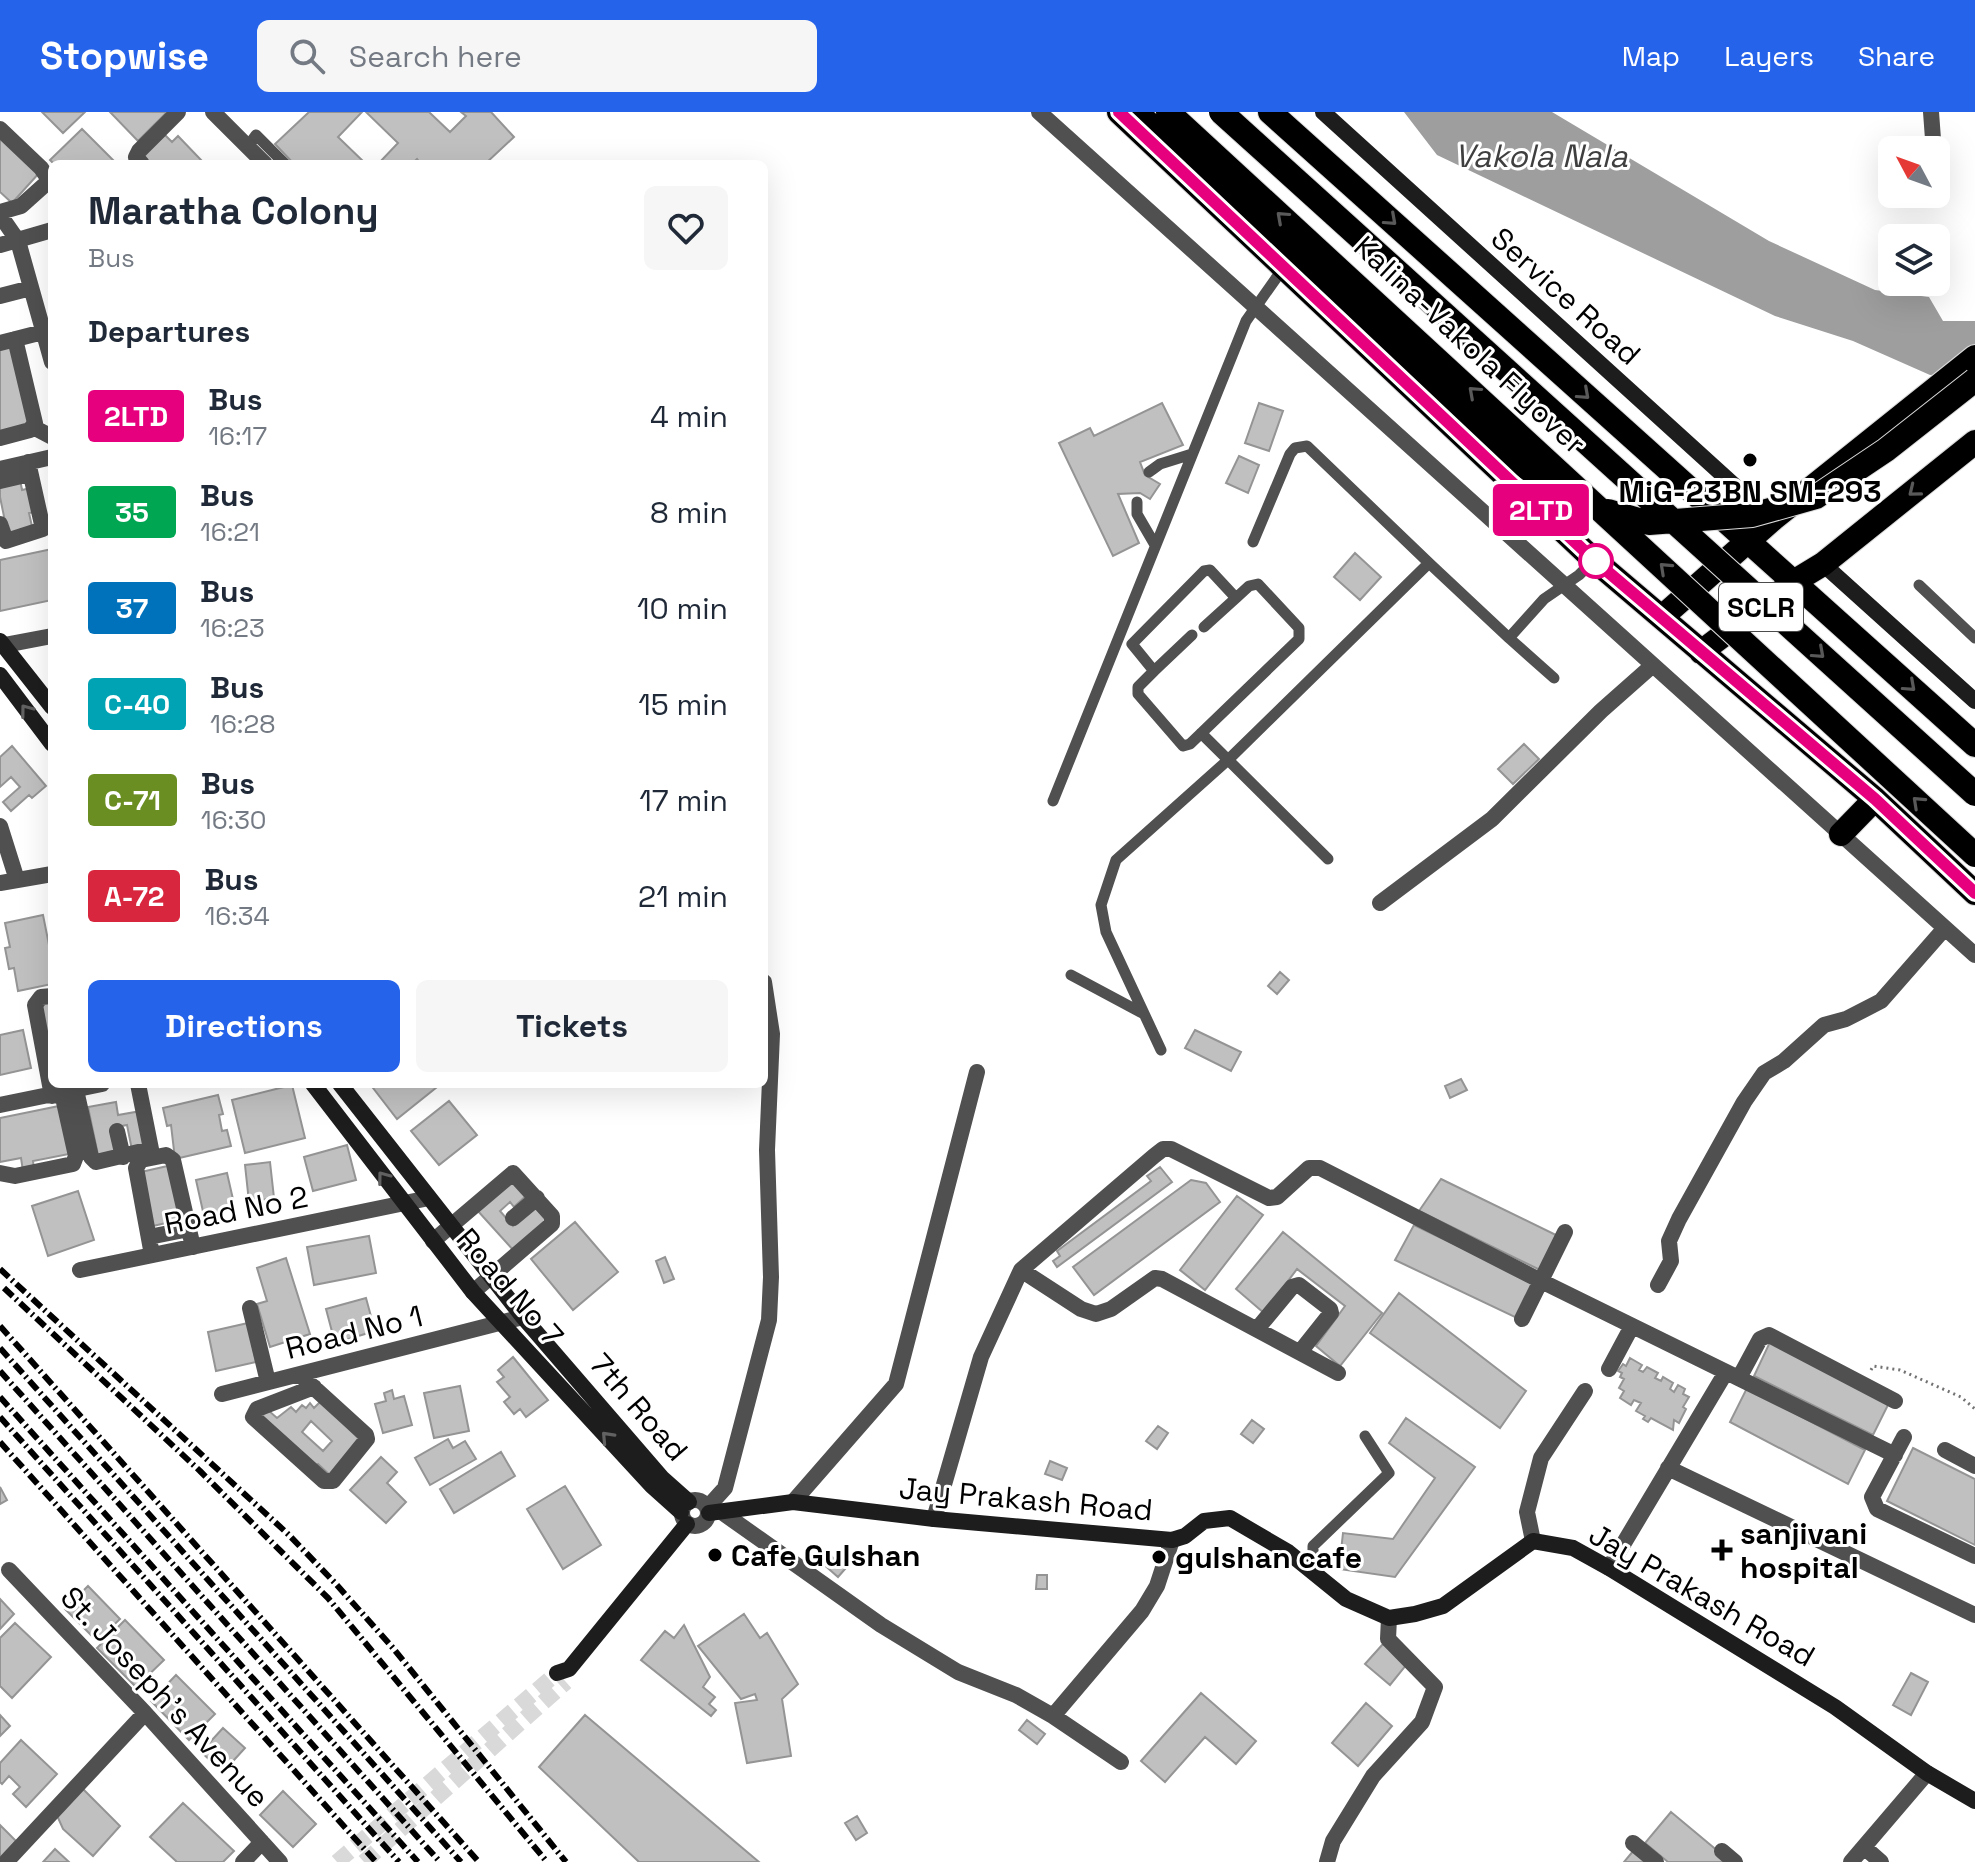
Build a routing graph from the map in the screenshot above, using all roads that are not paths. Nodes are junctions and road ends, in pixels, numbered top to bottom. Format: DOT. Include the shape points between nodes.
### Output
graph roads {
  1 [pos="178,112"];
  2 [pos="213,112"];
  3 [pos="1039,112"];
  4 [pos="1119,112"];
  5 [pos="1136,112"];
  6 [pos="1168,112"];
  7 [pos="1221,112"];
  8 [pos="1270,112"];
  9 [pos="1323,112"];
  10 [pos="1931,112"];
  11 [pos="0,129"];
  12 [pos="1933,136"];
  13 [pos="248,146"];
  14 [pos="139,160"];
  15 [pos="260,160"];
  16 [pos="281,160"];
  17 [pos="48,178"];
  18 [pos="48,184"];
  19 [pos="0,213"];
  20 [pos="48,231"];
  21 [pos="18,241"];
  22 [pos="0,245"];
  23 [pos="1284,267"];
  24 [pos="31,288"];
  25 [pos="0,296"];
  26 [pos="1253,307"];
  27 [pos="43,332"];
  28 [pos="8,341"];
  29 [pos="48,349"];
  30 [pos="1975,357"];
  31 [pos="1975,380"];
  32 [pos="33,427"];
  33 [pos="48,435"];
  34 [pos="0,438"];
  35 [pos="1975,442"];
  36 [pos="1192,454"];
  37 [pos="48,459"];
  38 [pos="29,468"];
  39 [pos="0,469"];
  40 [pos="1149,472"];
  41 [pos="0,481"];
  42 [pos="1137,502"];
  43 [pos="1773,519"];
  44 [pos="0,524"];
  45 [pos="1748,541"];
  46 [pos="1253,542"];
  47 [pos="1155,545"];
  48 [pos="1594,560"];
  49 [pos="1429,563"];
  50 [pos="1823,564"];
  51 [pos="1795,581"];
  52 [pos="1563,584"];
  53 [pos="1919,585"];
  54 [pos="1236,598"];
  55 [pos="1662,617"];
  56 [pos="1204,627"];
  57 [pos="1192,635"];
  58 [pos="48,637"];
  59 [pos="1509,638"];
  60 [pos="1975,638"];
  61 [pos="1,644"];
  62 [pos="1701,652"];
  63 [pos="1653,665"];
  64 [pos="1154,671"];
  65 [pos="0,675"];
  66 [pos="1554,678"];
  67 [pos="1975,701"];
  68 [pos="48,702"];
  69 [pos="1201,733"];
  70 [pos="48,739"];
  71 [pos="1975,745"];
  72 [pos="1228,760"];
  73 [pos="1975,794"];
  74 [pos="1875,799"];
  75 [pos="1053,801"];
  76 [pos="0,826"];
  77 [pos="1841,834"];
  78 [pos="4,853"];
  79 [pos="1975,855"];
  80 [pos="1328,859"];
  81 [pos="48,875"];
  82 [pos="17,880"];
  83 [pos="0,883"];
  84 [pos="1975,893"];
  85 [pos="1380,903"];
  86 [pos="1945,928"];
  87 [pos="1975,955"];
  88 [pos="1071,975"];
  89 [pos="48,996"];
  90 [pos="768,1008"];
  91 [pos="1144,1014"];
  92 [pos="1161,1050"];
  93 [pos="48,1051"];
  94 [pos="977,1072"];
  95 [pos="139,1088"];
  96 [pos="316,1088"];
  97 [pos="343,1088"];
  98 [pos="59,1090"];
  99 [pos="0,1105"];
  100 [pos="0,1115"];
  101 [pos="117,1131"];
  102 [pos="123,1157"];
  103 [pos="0,1173"];
  104 [pos="429,1198"];
  105 [pos="537,1198"];
  106 [pos="404,1205"];
  107 [pos="513,1218"];
  108 [pos="451,1226"];
  109 [pos="189,1229"];
  110 [pos="1565,1232"];
  111 [pos="149,1237"];
  112 [pos="433,1241"];
  113 [pos="193,1247"];
  114 [pos="152,1255"];
  115 [pos="80,1270"];
  116 [pos="1021,1270"];
  117 [pos="490,1277"];
  118 [pos="1541,1281"];
  119 [pos="1658,1285"];
  120 [pos="473,1292"];
  121 [pos="250,1308"];
  122 [pos="523,1317"];
  123 [pos="1522,1319"];
  124 [pos="500,1323"];
  125 [pos="1632,1326"];
  126 [pos="1257,1329"];
  127 [pos="1300,1352"];
  128 [pos="1609,1369"];
  129 [pos="1338,1373"];
  130 [pos="300,1375"];
  131 [pos="1732,1375"];
  132 [pos="268,1382"];
  133 [pos="314,1387"];
  134 [pos="241,1389"];
  135 [pos="1585,1391"];
  136 [pos="222,1394"];
  137 [pos="1895,1401"];
  138 [pos="261,1408"];
  139 [pos="1365,1436"];
  140 [pos="1904,1437"];
  141 [pos="1945,1450"];
  142 [pos="1895,1455"];
  143 [pos="1975,1466"];
  144 [pos="1668,1468"];
  145 [pos="793,1502"];
  146 [pos="713,1511"];
  147 [pos="686,1513"];
  148 [pos="934,1519"];
  149 [pos="1172,1540"];
  150 [pos="1533,1541"];
  151 [pos="1975,1556"];
  152 [pos="1609,1568"];
  153 [pos="9,1570"];
  154 [pos="1313,1572"];
  155 [pos="1975,1615"];
  156 [pos="1389,1618"];
  157 [pos="564,1675"];
  158 [pos="145,1713"];
  159 [pos="1053,1716"];
  160 [pos="1121,1762"];
  161 [pos="1927,1773"];
  162 [pos="1975,1801"];
  163 [pos="262,1842"];
  164 [pos="1633,1843"];
  165 [pos="1864,1847"];
  166 [pos="6,1862"];
  167 [pos="243,1862"];
  168 [pos="280,1862"];
  169 [pos="1327,1862"];
  170 [pos="1656,1862"];
  171 [pos="1851,1862"];
  172 [pos="1881,1862"];
  1 -- 14 [label="street" via="139,151"];
  2 -- 13 [label="street"];
  3 -- 26 [label="street"];
  4 -- 23 [label="highway"];
  5 -- 31 [label="highway, bridge" via="1505,452 1574,501 1649,523 1752,515 1816,497"];
  79 -- 6 [label="highway, Kalina-Vakola Flyover, one-way, bridge"];
  7 -- 73 [label="highway, Kalina-Vakola Flyover, one-way, bridge"];
  8 -- 45 [label="highway, one-way"];
  9 -- 43 [label="street, Service Road"];
  10 -- 12 [label="street"];
  11 -- 17 [label="street"];
  13 -- 15 [label="street"];
  13 -- 16 [label="lane" via="256,135"];
  18 -- 19 [label="street" via="21,206"];
  19 -- 21 [label="street"];
  20 -- 21 [label="street"];
  21 -- 22 [label="street"];
  21 -- 24 [label="street"];
  23 -- 26 [label="lane"];
  23 -- 48 [label="highway"];
  24 -- 25 [label="street"];
  24 -- 27 [label="street"];
  26 -- 36 [label="lane"];
  26 -- 52 [label="street"];
  27 -- 28 [label="street"];
  27 -- 29 [label="street"];
  28 -- 32 [label="street"];
  30 -- 43 [label="highway, SCLR"];
  32 -- 33 [label="street"];
  32 -- 34 [label="street"];
  35 -- 50 [label="highway, SCLR, one-way"];
  36 -- 40 [label="lane"];
  36 -- 47 [label="lane"];
  37 -- 38 [label="street"];
  38 -- 39 [label="street"];
  38 -- 41 [label="street"];
  38 -- 44 [label="street" via="43,529 6,541"];
  42 -- 47 [label="lane" via="1137,514"];
  43 -- 45 [label="highway, SCLR"];
  45 -- 51 [label="highway"];
  45 -- 55 [label="highway, SCLR"];
  46 -- 49 [label="lane" via="1290,454 1307,446"];
  47 -- 75 [label="lane"];
  48 -- 52 [label="lane"];
  48 -- 55 [label="highway"];
  49 -- 59 [label="lane"];
  49 -- 72 [label="lane"];
  50 -- 51 [label="highway, SCLR"];
  50 -- 67 [label="street"];
  51 -- 62 [label="highway, SCLR"];
  51 -- 71 [label="highway, one-way"];
  52 -- 59 [label="lane"];
  52 -- 63 [label="street"];
  53 -- 60 [label="lane"];
  54 -- 56 [label="lane"];
  54 -- 64 [label="lane" via="1213,572 1204,571 1133,640 1132,647"];
  54 -- 69 [label="lane" via="1258,584 1299,628 1299,639"];
  55 -- 62 [label="highway"];
  57 -- 64 [label="lane"];
  58 -- 61 [label="street"];
  59 -- 66 [label="lane"];
  61 -- 68 [label="street"];
  62 -- 74 [label="highway"];
  63 -- 77 [label="street"];
  63 -- 85 [label="street" via="1492,819"];
  64 -- 69 [label="lane" via="1138,694 1179,744 1186,746"];
  70 -- 65 [label="street, one-way"];
  69 -- 72 [label="lane"];
  72 -- 80 [label="lane"];
  72 -- 91 [label="lane" via="1116,860 1109,876 1101,905 1106,932"];
  74 -- 77 [label="highway"];
  74 -- 84 [label="highway"];
  76 -- 78 [label="street"];
  77 -- 86 [label="street"];
  78 -- 82 [label="street"];
  81 -- 82 [label="street"];
  82 -- 83 [label="street"];
  86 -- 87 [label="street"];
  86 -- 119 [label="street" via="1881,1001 1824,1025 1764,1073 1679,1219 1669,1241 1671,1261"];
  88 -- 91 [label="lane"];
  89 -- 93 [label="street" via="35,1005"];
  90 -- 146 [label="street" via="769,1320 725,1488"];
  91 -- 92 [label="lane"];
  94 -- 145 [label="street" via="896,1384"];
  95 -- 102 [label="street" via="152,1145 148,1151"];
  106 -- 96 [label="street, Road No 7, one-way"];
  97 -- 104 [label="street, 7th Road"];
  98 -- 99 [label="street"];
  98 -- 100 [label="street"];
  98 -- 102 [label="street" via="92,1160"];
  98 -- 103 [label="street" via="76,1156 73,1164 15,1176"];
  101 -- 102 [label="street"];
  104 -- 106 [label="street, Road No 2"];
  104 -- 108 [label="street, 7th Road"];
  105 -- 107 [label="street"];
  105 -- 108 [label="street" via="517,1175 509,1174"];
  105 -- 117 [label="street" via="552,1224"];
  106 -- 112 [label="street, Road No 7"];
  106 -- 113 [label="street, Road No 2"];
  108 -- 112 [label="street"];
  108 -- 117 [label="street, 7th Road"];
  109 -- 111 [label="street"];
  109 -- 111 [label="street" via="173,1160 166,1155 141,1160 136,1168"];
  109 -- 113 [label="street"];
  110 -- 118 [label="street"];
  111 -- 114 [label="street"];
  112 -- 120 [label="street, Road No 7"];
  113 -- 114 [label="street, Road No 2"];
  114 -- 115 [label="street, Road No 2"];
  116 -- 118 [label="street" via="1163,1149 1171,1149 1269,1198 1309,1168 1320,1168"];
  116 -- 126 [label="street" via="1096,1314 1155,1278 1162,1279"];
  116 -- 148 [label="street" via="981,1357"];
  117 -- 120 [label="street"];
  117 -- 122 [label="street, 7th Road"];
  118 -- 123 [label="street"];
  118 -- 125 [label="street"];
  120 -- 124 [label="street, Road No 7"];
  121 -- 132 [label="street"];
  122 -- 124 [label="street, Road No 1"];
  122 -- 147 [label="street, 7th Road"];
  124 -- 130 [label="street, Road No 1"];
  147 -- 124 [label="street, Road No 7, one-way" via="652,1486"];
  125 -- 128 [label="street"];
  125 -- 131 [label="street"];
  126 -- 127 [label="street"];
  126 -- 127 [label="street" via="1299,1285 1331,1313"];
  127 -- 129 [label="street"];
  130 -- 132 [label="street, Road No 1"];
  130 -- 133 [label="street"];
  131 -- 137 [label="street" via="1769,1335"];
  131 -- 142 [label="street"];
  131 -- 144 [label="street"];
  132 -- 134 [label="street, Road No 1"];
  133 -- 138 [label="street"];
  133 -- 138 [label="street" via="367,1439 333,1481 324,1481 255,1420 254,1413"];
  134 -- 136 [label="street, Road No 1"];
  134 -- 138 [label="street"];
  135 -- 150 [label="street" via="1541,1458 1527,1512"];
  139 -- 154 [label="lane" via="1389,1473 1313,1546"];
  140 -- 142 [label="street"];
  141 -- 143 [label="street"];
  142 -- 151 [label="street" via="1872,1497 1877,1509"];
  144 -- 152 [label="street"];
  144 -- 155 [label="street"];
  145 -- 146 [label="street, Jay Prakash Road"];
  145 -- 148 [label="street, Jay Prakash Road"];
  146 -- 147 [label="street" via="701,1501"];
  146 -- 147 [label="street" via="699,1526"];
  146 -- 159 [label="street" via="958,1672"];
  147 -- 157 [label="street"];
  148 -- 149 [label="street, Jay Prakash Road"];
  149 -- 154 [label="street, Jay Prakash Road" via="1204,1521 1230,1518"];
  149 -- 159 [label="street" via="1157,1586 1142,1611"];
  150 -- 152 [label="street, Jay Prakash Road" via="1573,1548"];
  150 -- 156 [label="street" via="1443,1606"];
  152 -- 161 [label="street, Jay Prakash Road" via="1835,1707"];
  153 -- 158 [label="street, St. Joseph's Avenue"];
  154 -- 156 [label="street, Jay Prakash Road" via="1346,1599"];
  156 -- 169 [label="street" via="1388,1639 1435,1687 1422,1722 1373,1776 1333,1841"];
  158 -- 163 [label="street, St. Joseph's Avenue"];
  158 -- 166 [label="street"];
  159 -- 160 [label="street"];
  161 -- 162 [label="street, Jay Prakash Road"];
  161 -- 165 [label="street"];
  163 -- 167 [label="street"];
  163 -- 168 [label="street, St. Joseph's Avenue"];
  164 -- 170 [label="street"];
  165 -- 171 [label="street"];
  165 -- 172 [label="street"];
}
